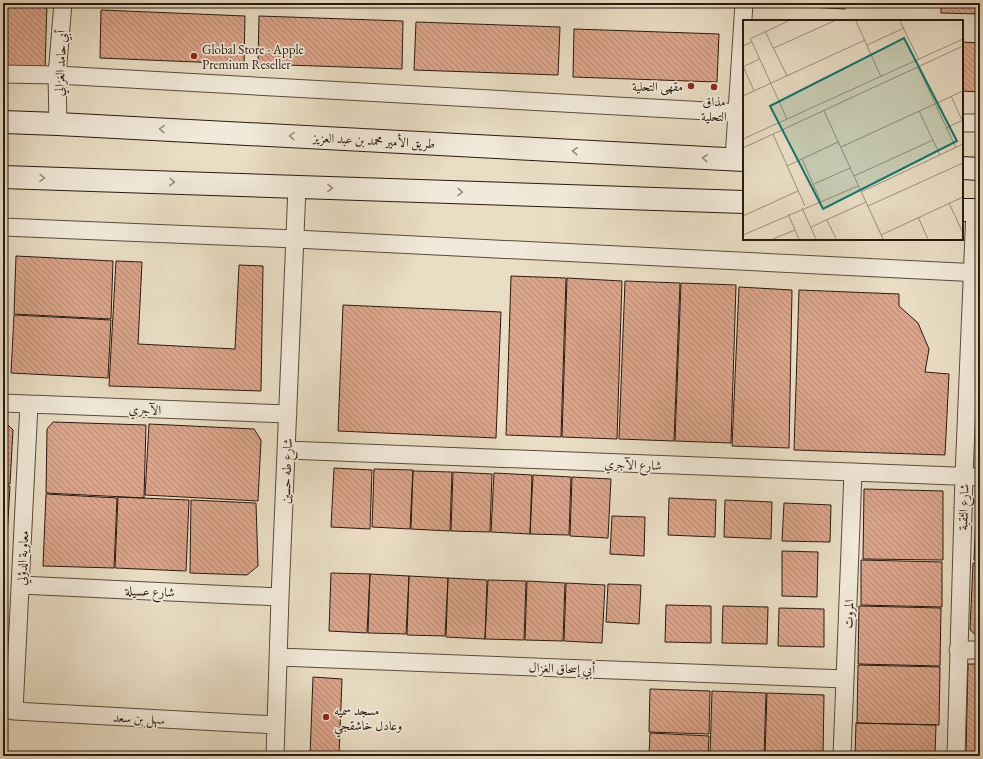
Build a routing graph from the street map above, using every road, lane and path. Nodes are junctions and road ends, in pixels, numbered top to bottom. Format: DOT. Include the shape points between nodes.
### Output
graph roads {
  1 [pos="63,3"];
  2 [pos="744,3"];
  3 [pos="743,20"];
  4 [pos="743,30"];
  5 [pos="3,74"];
  6 [pos="57,75"];
  7 [pos="740,112"];
  8 [pos="3,122"];
  9 [pos="963,123"];
  10 [pos="980,123"];
  11 [pos="58,124"];
  12 [pos="739,159"];
  13 [pos="963,168"];
  14 [pos="980,169"];
  15 [pos="3,177"];
  16 [pos="297,187"];
  17 [pos="743,202"];
  18 [pos="972,210"];
  19 [pos="3,227"];
  20 [pos="295,238"];
  21 [pos="976,272"];
  22 [pos="3,403"];
  23 [pos="29,404"];
  24 [pos="288,414"];
  25 [pos="287,450"];
  26 [pos="853,472"];
  27 [pos="972,477"];
  28 [pos="20,585"];
  29 [pos="280,596"];
  30 [pos="958,650"];
  31 [pos="980,650"];
  32 [pos="279,657"];
  33 [pos="845,679"];
  34 [pos="8,710"];
  35 [pos="276,725"];
  36 [pos="275,756"];
  37 [pos="842,756"];
  38 [pos="956,756"];
  1 -- 6 [label="street, أبي حامد الغزالي"];
  2 -- 3 [label="street"];
  4 -- 7 [label="street"];
  5 -- 6 [label="street"];
  6 -- 7 [label="street"];
  6 -- 11 [label="street, أبي حامد الغزالي"];
  7 -- 12 [label="street"];
  8 -- 11 [label="main road, طريق الأمير محمد بن عبد العزيز"];
  9 -- 10 [label="street"];
  12 -- 11 [label="main road, طريق الأمير محمد بن عبد العزيز, one-way"];
  13 -- 14 [label="main road"];
  15 -- 16 [label="main road, one-way"];
  16 -- 17 [label="main road, one-way"];
  16 -- 20 [label="street, شارع طه حسين"];
  18 -- 21 [label="street, شارع الثقبة"];
  19 -- 20 [label="street"];
  20 -- 21 [label="street"];
  20 -- 24 [label="street, شارع طه حسين"];
  21 -- 27 [label="street, شارع الثقبة"];
  22 -- 23 [label="street, الآجري"];
  23 -- 24 [label="street, الآجري"];
  23 -- 28 [label="street, معاوية الدؤلي"];
  24 -- 25 [label="street, شارع طه حسين"];
  25 -- 26 [label="street, شارع الآجري"];
  25 -- 29 [label="street, شارع طه حسين"];
  26 -- 27 [label="street, شارع الآجري"];
  26 -- 33 [label="street, المروت"];
  27 -- 30 [label="street, شارع الثقبة"];
  28 -- 29 [label="street, شارع عسيلة"];
  28 -- 34 [label="street, معاوية الدؤلي"];
  29 -- 32 [label="street, شارع طه حسين"];
  30 -- 31 [label="street"];
  30 -- 38 [label="street, شارع الثقبة"];
  32 -- 33 [label="street, أبي إسحاق الغزال"];
  32 -- 35 [label="street, شارع طه حسين"];
  33 -- 37 [label="street, المروت"];
  34 -- 35 [label="street, سهل بن سعد"];
  35 -- 36 [label="street, شارع طه حسين"];
}
